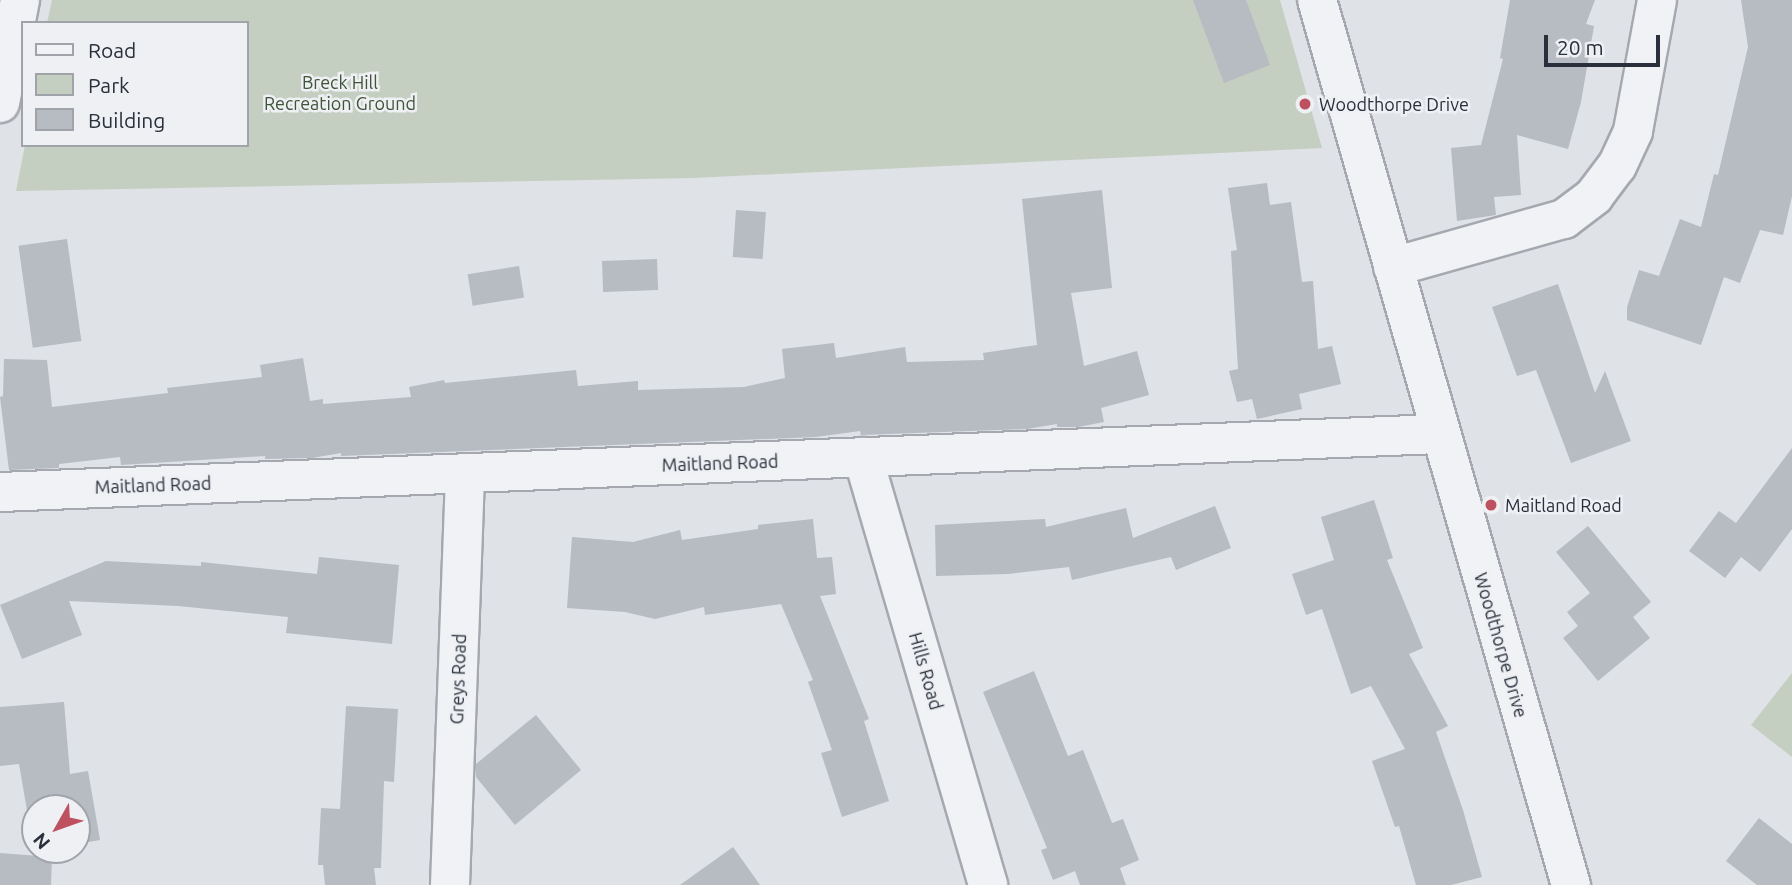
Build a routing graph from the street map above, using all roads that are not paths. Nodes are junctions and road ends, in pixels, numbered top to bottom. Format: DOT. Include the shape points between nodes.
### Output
graph roads {
  1 [pos="20,0"];
  2 [pos="1317,0"];
  3 [pos="1657,0"];
  4 [pos="0,103"];
  5 [pos="1393,267"];
  6 [pos="1439,434"];
  7 [pos="863,457"];
  8 [pos="465,473"];
  9 [pos="0,492"];
  10 [pos="450,885"];
  11 [pos="988,885"];
  12 [pos="1571,885"];
  1 -- 4 [label="street"];
  2 -- 5 [label="street, Woodthorpe Drive"];
  3 -- 5 [label="street" via="1633,131 1617,166 1594,195 1564,219"];
  5 -- 6 [label="street, Woodthorpe Drive"];
  6 -- 7 [label="street, Maitland Road"];
  6 -- 12 [label="street, Woodthorpe Drive"];
  7 -- 8 [label="street, Maitland Road"];
  7 -- 11 [label="street, Hills Road"];
  8 -- 9 [label="street, Maitland Road"];
  8 -- 10 [label="street, Greys Road"];
}
